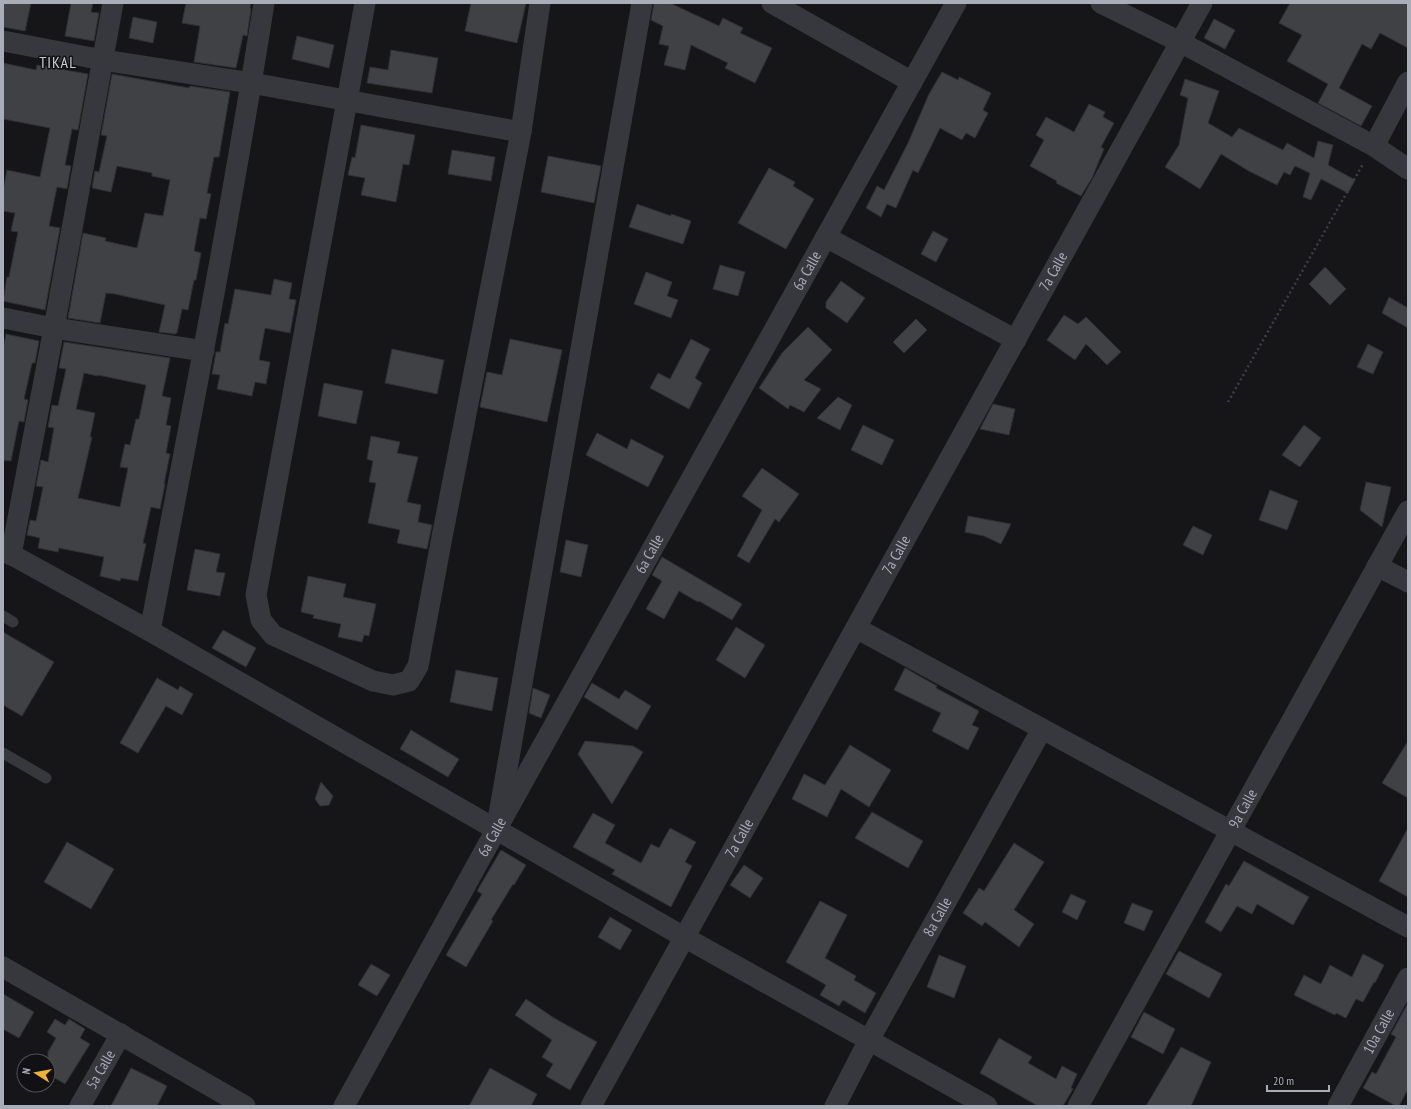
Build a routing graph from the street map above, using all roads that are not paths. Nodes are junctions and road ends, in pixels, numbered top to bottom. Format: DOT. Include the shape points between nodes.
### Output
graph roads {
  1 [pos="113,3"];
  2 [pos="264,3"];
  3 [pos="365,3"];
  4 [pos="540,3"];
  5 [pos="642,3"];
  6 [pos="772,3"];
  7 [pos="956,3"];
  8 [pos="1101,3"];
  9 [pos="1202,3"];
  10 [pos="3,41"];
  11 [pos="1180,42"];
  12 [pos="103,60"];
  13 [pos="912,82"];
  14 [pos="1408,82"];
  15 [pos="251,83"];
  16 [pos="347,100"];
  17 [pos="521,132"];
  18 [pos="1374,146"];
  19 [pos="1408,169"];
  20 [pos="826,237"];
  21 [pos="3,318"];
  22 [pos="54,328"];
  23 [pos="1016,340"];
  24 [pos="204,351"];
  25 [pos="1408,511"];
  26 [pos="7,552"];
  27 [pos="1377,566"];
  28 [pos="1408,582"];
  29 [pos="856,628"];
  30 [pos="150,632"];
  31 [pos="1042,729"];
  32 [pos="3,753"];
  33 [pos="46,778"];
  34 [pos="496,830"];
  35 [pos="1230,830"];
  36 [pos="1408,927"];
  37 [pos="684,937"];
  38 [pos="3,967"];
  39 [pos="1408,978"];
  40 [pos="121,1034"];
  41 [pos="869,1040"];
  42 [pos="80,1106"];
  43 [pos="245,1106"];
  44 [pos="344,1106"];
  45 [pos="590,1106"];
  46 [pos="835,1106"];
  47 [pos="987,1106"];
  48 [pos="1078,1106"];
  49 [pos="1338,1106"];
  1 -- 12 [label="street"];
  2 -- 15 [label="street"];
  3 -- 16 [label="street"];
  4 -- 17 [label="street"];
  5 -- 34 [label="street"];
  6 -- 13 [label="street"];
  7 -- 13 [label="street, 6a Calle"];
  8 -- 11 [label="street"];
  9 -- 11 [label="street, 7a Calle"];
  10 -- 12 [label="street"];
  11 -- 18 [label="street"];
  11 -- 23 [label="street, 7a Calle"];
  12 -- 15 [label="street"];
  12 -- 22 [label="street"];
  13 -- 20 [label="street, 6a Calle"];
  14 -- 18 [label="street"];
  15 -- 16 [label="street"];
  15 -- 24 [label="street"];
  16 -- 17 [label="street"];
  16 -- 17 [label="street" via="256,595 261,620 273,635 373,681 393,685 409,681 418,666"];
  18 -- 19 [label="street"];
  20 -- 23 [label="street"];
  20 -- 34 [label="street, 6a Calle"];
  21 -- 22 [label="street"];
  22 -- 24 [label="street"];
  22 -- 26 [label="street"];
  23 -- 29 [label="street, 7a Calle"];
  24 -- 30 [label="street"];
  25 -- 27 [label="street, 9a Calle"];
  26 -- 30 [label="street"];
  27 -- 28 [label="street"];
  27 -- 35 [label="street, 9a Calle"];
  29 -- 31 [label="street"];
  29 -- 37 [label="street, 7a Calle"];
  30 -- 34 [label="street"];
  31 -- 35 [label="street"];
  31 -- 41 [label="street, 8a Calle"];
  32 -- 33 [label="lane"];
  34 -- 37 [label="street"];
  34 -- 44 [label="street, 6a Calle"];
  35 -- 36 [label="street"];
  35 -- 48 [label="street, 9a Calle"];
  37 -- 41 [label="street"];
  37 -- 45 [label="street, 7a Calle"];
  38 -- 40 [label="street"];
  39 -- 49 [label="street, 10a Calle"];
  40 -- 42 [label="street, 5a Calle"];
  40 -- 43 [label="street"];
  41 -- 46 [label="street, 8a Calle"];
  41 -- 47 [label="street"];
}
